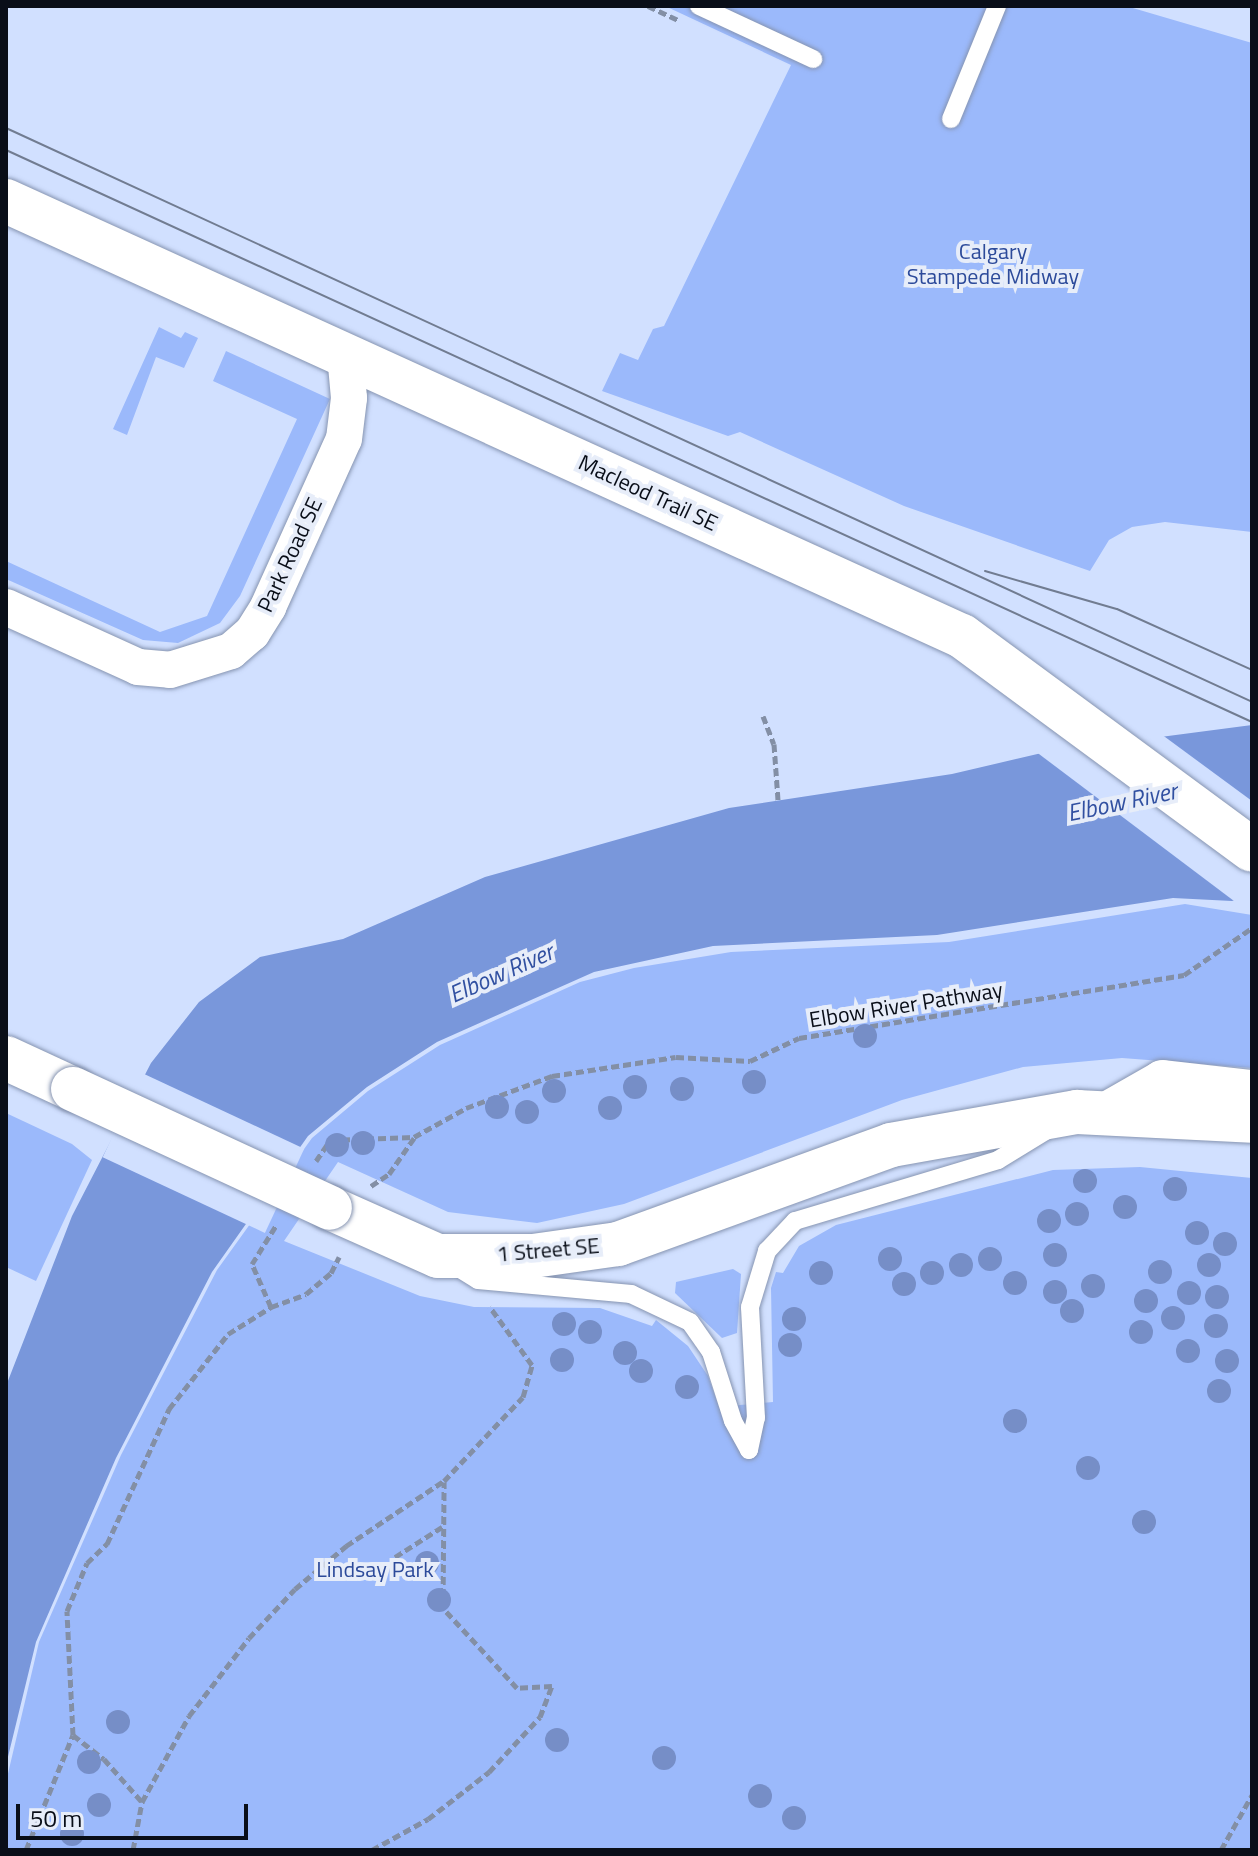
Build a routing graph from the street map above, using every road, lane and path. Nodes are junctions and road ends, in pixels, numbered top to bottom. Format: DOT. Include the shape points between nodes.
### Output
graph roads {
  1 [pos="699,6"];
  2 [pos="997,6"];
  3 [pos="813,59"];
  4 [pos="951,119"];
  5 [pos="6,201"];
  6 [pos="345,354"];
  7 [pos="6,607"];
  8 [pos="763,716"];
  9 [pos="778,800"];
  10 [pos="1252,850"];
  11 [pos="1252,928"];
  12 [pos="6,1058"];
  13 [pos="1252,1092"];
  14 [pos="1095,1111"];
  15 [pos="1252,1121"];
  16 [pos="414,1137"];
  17 [pos="314,1165"];
  18 [pos="370,1186"];
  19 [pos="283,1214"];
  20 [pos="438,1256"];
  21 [pos="339,1257"];
  22 [pos="484,1300"];
  23 [pos="271,1307"];
  24 [pos="444,1481"];
  25 [pos="442,1527"];
  26 [pos="395,1557"];
  27 [pos="73,1735"];
  28 [pos="1252,1795"];
  29 [pos="142,1802"];
  30 [pos="26,1850"];
  31 [pos="133,1850"];
  32 [pos="372,1850"];
  33 [pos="1221,1850"];
  1 -- 3 [label="lane"];
  2 -- 4 [label="lane"];
  5 -- 6 [label="main road, Macleod Trail SE"];
  6 -- 7 [label="street, Park Road SE" via="349,398 344,439 268,607 252,633 231,651 170,670 138,667"];
  6 -- 10 [label="main road, Macleod Trail SE" via="962,636"];
  8 -- 9 [label="path" via="774,744"];
  11 -- 16 [label="path, Elbow River Pathway" via="1184,975 799,1038 750,1061 676,1057 552,1076 466,1108"];
  12 -- 20 [label="main road, 1 Street SE, bridge"];
  13 -- 14 [label="main road" via="1163,1082"];
  14 -- 15 [label="main road"];
  14 -- 20 [label="main road, 1 Street SE" via="891,1145 618,1244 533,1256"];
  14 -- 20 [label="lane" via="998,1160 795,1221 759,1265 750,1307 756,1418 749,1450 733,1421 711,1352 690,1322 631,1294 478,1280"];
  16 -- 17 [label="path, Elbow River Pathway" via="330,1140"];
  16 -- 18 [label="path" via="389,1174"];
  19 -- 23 [label="path" via="252,1264"];
  21 -- 23 [label="path" via="331,1273 306,1294"];
  22 -- 24 [label="path" via="529,1357 530,1382 513,1409"];
  23 -- 27 [label="path" via="228,1334 169,1409 107,1544 87,1563 67,1611"];
  24 -- 25 [label="path"];
  24 -- 29 [label="path" via="346,1546 295,1589 203,1695"];
  25 -- 26 [label="path"];
  25 -- 32 [label="path" via="443,1608 517,1688 552,1686 540,1717 489,1772 428,1819"];
  27 -- 29 [label="path"];
  27 -- 30 [label="path"];
  28 -- 33 [label="path"];
  29 -- 31 [label="path"];
}
